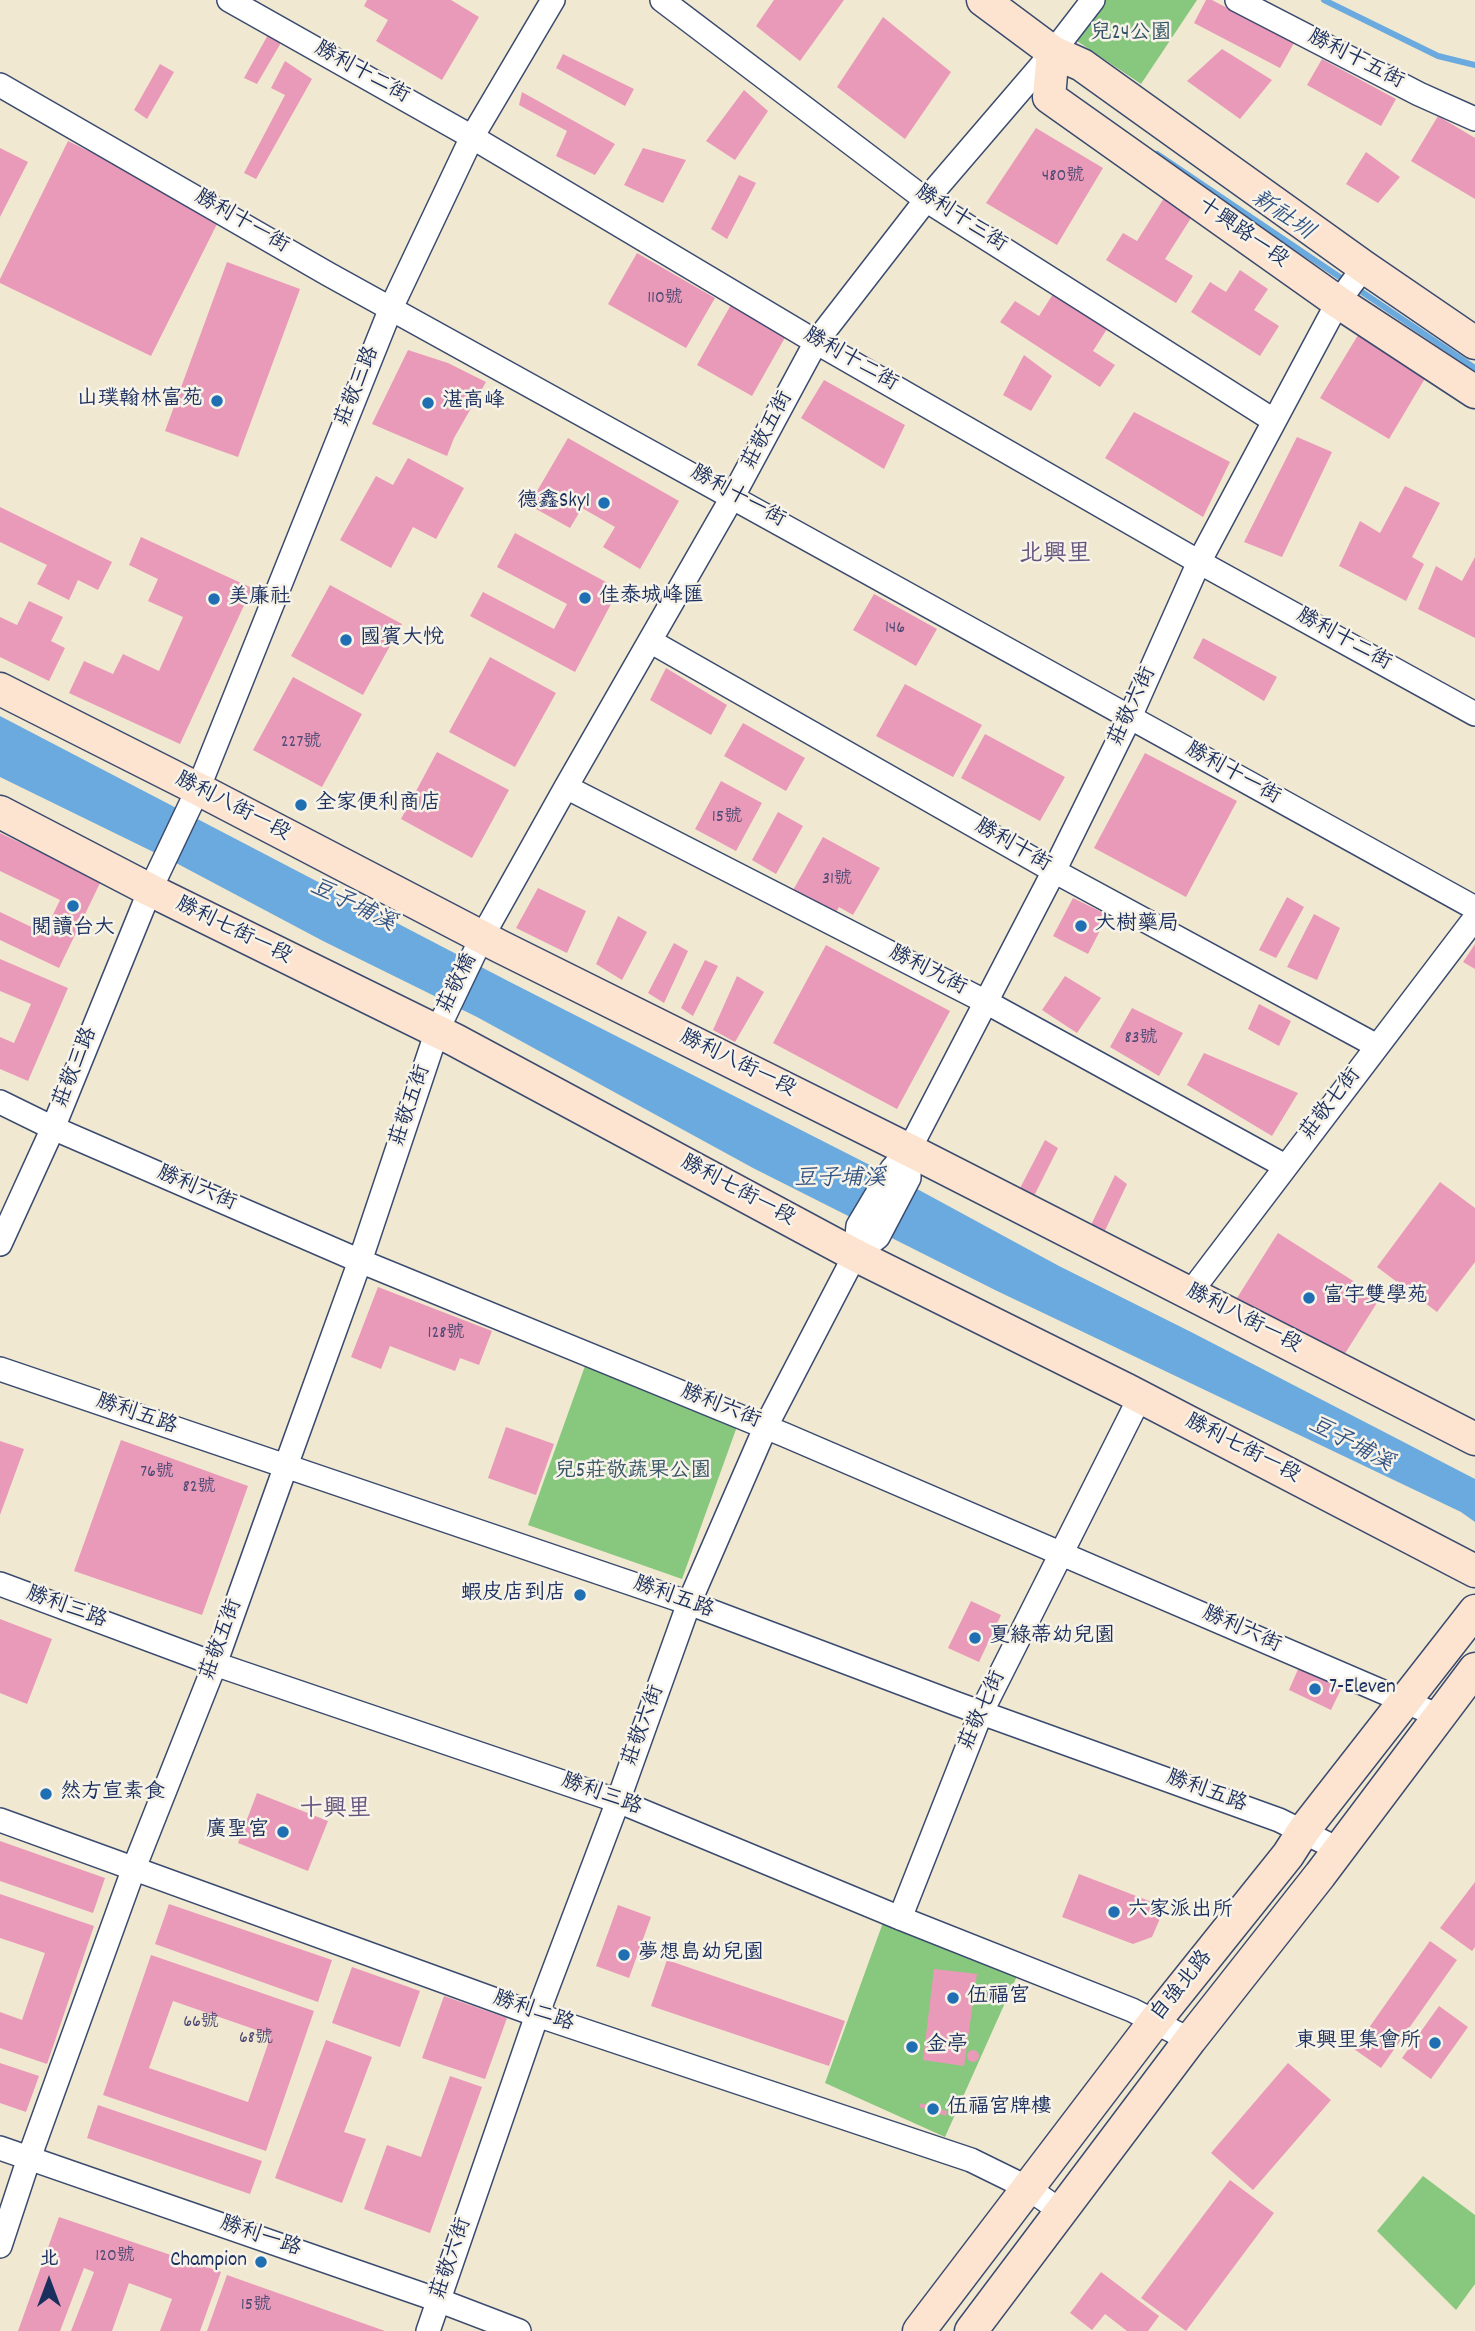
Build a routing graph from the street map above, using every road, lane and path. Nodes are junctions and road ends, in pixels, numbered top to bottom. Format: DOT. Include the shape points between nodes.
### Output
graph roads {
  1 [pos="229,0"];
  2 [pos="553,0"];
  3 [pos="662,0"];
  4 [pos="983,0"];
  5 [pos="1093,0"];
  6 [pos="1237,0"];
  7 [pos="1053,52"];
  8 [pos="0,85"];
  9 [pos="1475,119"];
  10 [pos="472,137"];
  11 [pos="926,200"];
  12 [pos="1364,267"];
  13 [pos="1338,302"];
  14 [pos="391,308"];
  15 [pos="816,342"];
  16 [pos="1475,343"];
  17 [pos="1475,392"];
  18 [pos="1273,420"];
  19 [pos="733,496"];
  20 [pos="1199,562"];
  21 [pos="650,642"];
  22 [pos="0,689"];
  23 [pos="1475,714"];
  24 [pos="1129,719"];
  25 [pos="566,787"];
  26 [pos="198,789"];
  27 [pos="0,812"];
  28 [pos="1054,871"];
  29 [pos="150,890"];
  30 [pos="1475,908"];
  31 [pos="1475,918"];
  32 [pos="482,937"];
  33 [pos="986,1002"];
  34 [pos="437,1031"];
  35 [pos="1377,1046"];
  36 [pos="0,1102"];
  37 [pos="53,1128"];
  38 [pos="903,1166"];
  39 [pos="1285,1166"];
  40 [pos="864,1239"];
  41 [pos="0,1244"];
  42 [pos="360,1261"];
  43 [pos="1189,1293"];
  44 [pos="0,1369"];
  45 [pos="1140,1397"];
  46 [pos="766,1426"];
  47 [pos="1475,1439"];
  48 [pos="285,1468"];
  49 [pos="1060,1552"];
  50 [pos="1475,1571"];
  51 [pos="0,1584"];
  52 [pos="689,1603"];
  53 [pos="1475,1611"];
  54 [pos="215,1664"];
  55 [pos="1475,1669"];
  56 [pos="1405,1701"];
  57 [pos="981,1713"];
  58 [pos="1439,1716"];
  59 [pos="618,1801"];
  60 [pos="0,1820"];
  61 [pos="1304,1830"];
  62 [pos="1338,1849"];
  63 [pos="134,1868"];
  64 [pos="900,1919"];
  65 [pos="537,2015"];
  66 [pos="1155,2021"];
  67 [pos="1190,2040"];
  68 [pos="0,2148"];
  69 [pos="29,2158"];
  70 [pos="1028,2188"];
  71 [pos="1062,2212"];
  72 [pos="0,2246"];
  73 [pos="438,2300"];
  74 [pos="428,2331"];
  75 [pos="519,2331"];
  76 [pos="919,2331"];
  77 [pos="971,2331"];
  1 -- 10 [label="street, 勝利十二街"];
  2 -- 10 [label="street, 莊敬三路"];
  3 -- 11 [label="street, 勝利十三街"];
  4 -- 7 [label="street, 十興路一段"];
  5 -- 7 [label="street, 莊敬五街"];
  6 -- 9 [label="street, 勝利十五街"];
  7 -- 11 [label="street, 莊敬五街"];
  7 -- 12 [label="street, 十興路一段" via="1082,65"];
  7 -- 13 [label="street, 十興路一段" via="1049,97"];
  8 -- 14 [label="street, 勝利十一街"];
  10 -- 14 [label="street, 莊敬三路"];
  10 -- 15 [label="street, 勝利十二街"];
  11 -- 15 [label="street, 莊敬五街"];
  11 -- 18 [label="street, 勝利十三街"];
  12 -- 13 [label="street, 莊敬六街"];
  12 -- 16 [label="street, 十興路一段"];
  13 -- 17 [label="street, 十興路一段"];
  13 -- 18 [label="street, 莊敬六街"];
  14 -- 19 [label="street, 勝利十一街"];
  14 -- 26 [label="street, 莊敬三路"];
  15 -- 19 [label="street, 莊敬五街"];
  15 -- 20 [label="street, 勝利十二街"];
  18 -- 20 [label="street, 莊敬六街"];
  19 -- 21 [label="street, 莊敬五街"];
  19 -- 24 [label="street, 勝利十一街"];
  20 -- 23 [label="street, 勝利十二街"];
  20 -- 24 [label="street, 莊敬六街"];
  21 -- 25 [label="street, 莊敬五街"];
  21 -- 28 [label="street, 勝利十街"];
  22 -- 26 [label="street, 勝利八街一段"];
  24 -- 28 [label="street, 莊敬六街"];
  24 -- 30 [label="street, 勝利十一街"];
  25 -- 32 [label="street, 莊敬五街"];
  25 -- 33 [label="street, 勝利九街"];
  26 -- 29 [label="street, 莊敬三路"];
  26 -- 32 [label="street, 勝利八街一段"];
  27 -- 29 [label="street, 勝利七街一段"];
  28 -- 33 [label="street, 莊敬六街"];
  28 -- 35 [label="street, 勝利十街"];
  29 -- 34 [label="street, 勝利七街一段"];
  29 -- 37 [label="street, 莊敬三路"];
  31 -- 35 [label="street, 莊敬七街"];
  32 -- 34 [label="street, 莊敬橋"];
  32 -- 38 [label="street, 勝利八街一段"];
  33 -- 38 [label="street, 莊敬六街"];
  33 -- 39 [label="street, 勝利九街"];
  34 -- 40 [label="street, 勝利七街一段"];
  34 -- 42 [label="street, 莊敬五街"];
  35 -- 39 [label="street, 莊敬七街"];
  36 -- 37 [label="street, 勝利六街"];
  37 -- 41 [label="street, 莊敬三路"];
  37 -- 42 [label="street, 勝利六街"];
  38 -- 40 [label="street, 莊敬六街"];
  38 -- 43 [label="street, 勝利八街一段"];
  39 -- 43 [label="street, 莊敬七街"];
  40 -- 45 [label="street, 勝利七街一段"];
  40 -- 46 [label="street, 莊敬六街"];
  42 -- 46 [label="street, 勝利六街"];
  42 -- 48 [label="street, 莊敬五街"];
  43 -- 47 [label="street, 勝利八街一段"];
  44 -- 48 [label="street, 勝利五路"];
  45 -- 49 [label="street, 莊敬七街"];
  45 -- 50 [label="street, 勝利七街一段"];
  46 -- 49 [label="street, 勝利六街"];
  46 -- 52 [label="street, 莊敬六街"];
  48 -- 52 [label="street, 勝利五路"];
  48 -- 54 [label="street, 莊敬五街"];
  49 -- 56 [label="street, 勝利六街"];
  49 -- 57 [label="street, 莊敬七街"];
  51 -- 54 [label="street, 勝利三路"];
  52 -- 57 [label="street, 勝利五路"];
  52 -- 59 [label="street, 莊敬六街"];
  53 -- 56 [label="street, 自強北路"];
  54 -- 59 [label="street, 勝利三路"];
  54 -- 63 [label="street, 莊敬五街"];
  55 -- 58 [label="street, 自強北路"];
  56 -- 58 [label="street, 勝利六街"];
  56 -- 61 [label="street, 自強北路"];
  57 -- 61 [label="street, 勝利五路"];
  57 -- 64 [label="street, 莊敬七街"];
  58 -- 62 [label="street, 自強北路"];
  59 -- 64 [label="street, 勝利三路"];
  59 -- 65 [label="street, 莊敬六街"];
  60 -- 63 [label="street, 勝利二路"];
  61 -- 62 [label="street, 勝利五路"];
  61 -- 66 [label="street, 自強北路"];
  62 -- 67 [label="street, 自強北路"];
  63 -- 65 [label="street, 勝利二路"];
  63 -- 69 [label="street, 莊敬五街"];
  64 -- 66 [label="street, 勝利三路"];
  65 -- 70 [label="street, 勝利二路" via="971,2160"];
  65 -- 73 [label="street, 莊敬六街"];
  66 -- 67 [label="street, 勝利三路"];
  66 -- 70 [label="street, 自強北路"];
  67 -- 71 [label="street, 自強北路"];
  68 -- 69 [label="street, 勝利一路"];
  69 -- 72 [label="street, 莊敬五街"];
  69 -- 73 [label="street, 勝利一路"];
  70 -- 71 [label="street, 勝利二路"];
  70 -- 76 [label="street, 自強北路"];
  71 -- 77 [label="street, 自強北路"];
  73 -- 74 [label="street, 莊敬六街"];
  73 -- 75 [label="street, 勝利一路"];
}
